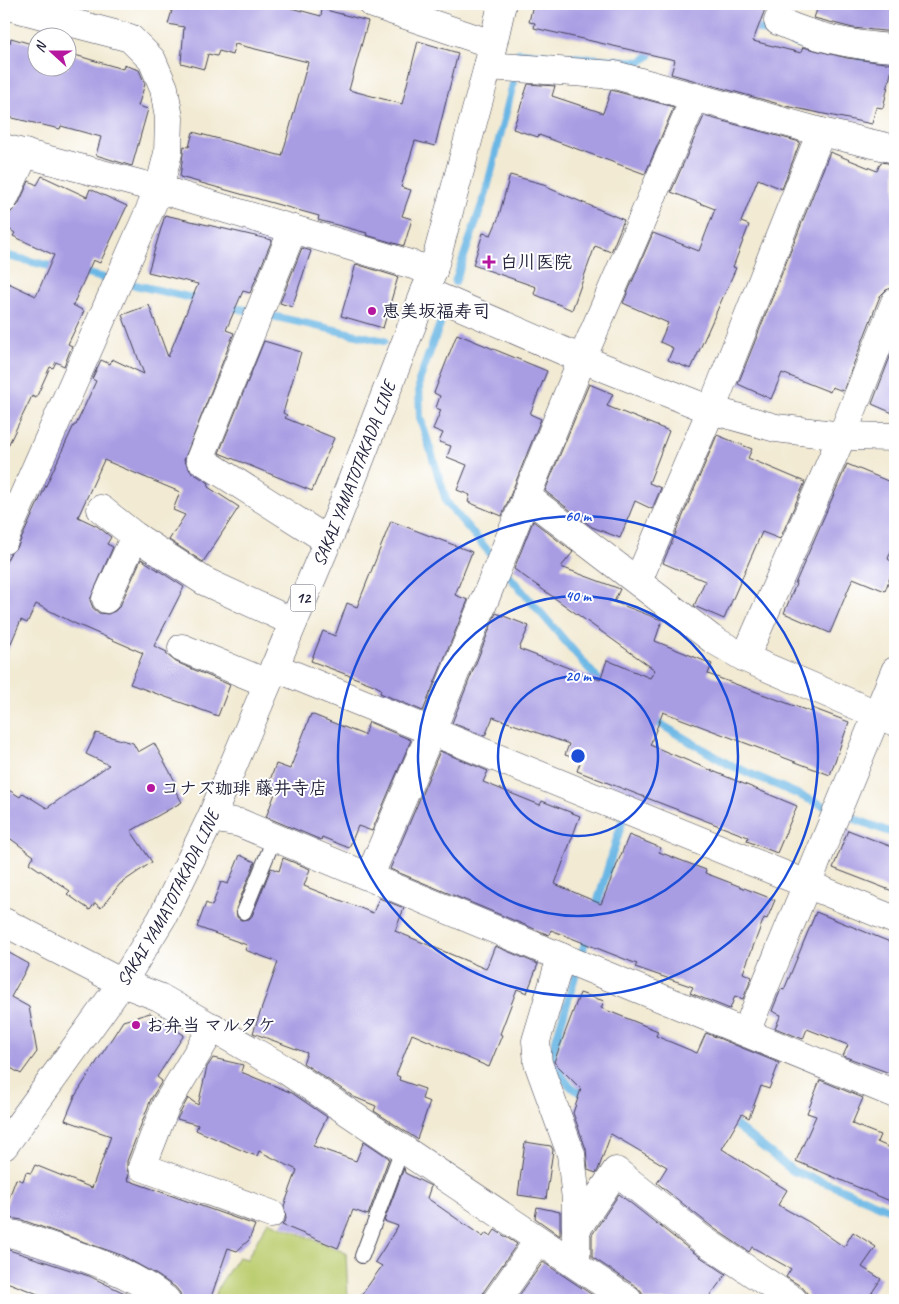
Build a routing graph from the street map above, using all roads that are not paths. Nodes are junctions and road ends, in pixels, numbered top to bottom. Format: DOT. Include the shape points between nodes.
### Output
graph roads {
  1 [pos="373,4"];
  2 [pos="502,4"];
  3 [pos="4,5"];
  4 [pos="778,21"];
  5 [pos="895,48"];
  6 [pos="490,55"];
  7 [pos="695,96"];
  8 [pos="821,132"];
  9 [pos="895,149"];
  10 [pos="14,150"];
  11 [pos="159,190"];
  12 [pos="4,199"];
  13 [pos="293,229"];
  14 [pos="429,281"];
  15 [pos="895,302"];
  16 [pos="582,359"];
  17 [pos="712,410"];
  18 [pos="842,436"];
  19 [pos="895,437"];
  20 [pos="526,496"];
  21 [pos="101,509"];
  22 [pos="135,536"];
  23 [pos="4,540"];
  24 [pos="327,540"];
  25 [pos="638,581"];
  26 [pos="106,599"];
  27 [pos="293,622"];
  28 [pos="182,648"];
  29 [pos="745,658"];
  30 [pos="895,671"];
  31 [pos="271,675"];
  32 [pos="886,719"];
  33 [pos="432,730"];
  34 [pos="211,818"];
  35 [pos="275,836"];
  36 [pos="370,875"];
  37 [pos="808,884"];
  38 [pos="244,912"];
  39 [pos="895,920"];
  40 [pos="4,922"];
  41 [pos="574,962"];
  42 [pos="122,983"];
  43 [pos="213,1027"];
  44 [pos="746,1032"];
  45 [pos="895,1094"];
  46 [pos="4,1146"];
  47 [pos="402,1148"];
  48 [pos="270,1214"];
  49 [pos="576,1230"];
  50 [pos="4,1234"];
  51 [pos="538,1241"];
  52 [pos="362,1256"];
  53 [pos="576,1264"];
  54 [pos="166,1300"];
  55 [pos="498,1300"];
  56 [pos="628,1300"];
  57 [pos="793,1300"];
  1 -- 6 [label="street"];
  2 -- 6 [label="street, SAKAI YAMATOTAKADA LINE / 12"];
  3 -- 11 [label="street" via="130,38 152,60 164,88 169,118 168,153"];
  4 -- 5 [label="street" via="804,33 866,46"];
  6 -- 7 [label="street" via="615,75"];
  6 -- 14 [label="street, SAKAI YAMATOTAKADA LINE / 12"];
  7 -- 8 [label="street"];
  7 -- 16 [label="street"];
  8 -- 9 [label="street"];
  8 -- 17 [label="street"];
  10 -- 11 [label="street"];
  10 -- 12 [label="street"];
  11 -- 13 [label="street"];
  11 -- 23 [label="street"];
  13 -- 14 [label="street"];
  13 -- 24 [label="street" via="200,459"];
  14 -- 16 [label="street"];
  14 -- 24 [label="street, SAKAI YAMATOTAKADA LINE / 12"];
  15 -- 18 [label="street"];
  16 -- 17 [label="street"];
  16 -- 20 [label="street"];
  17 -- 18 [label="street" via="776,428"];
  17 -- 25 [label="street"];
  18 -- 19 [label="street"];
  18 -- 29 [label="street"];
  20 -- 25 [label="street"];
  20 -- 33 [label="street"];
  21 -- 22 [label="street"];
  22 -- 26 [label="street"];
  22 -- 27 [label="street" via="204,581"];
  24 -- 27 [label="street, SAKAI YAMATOTAKADA LINE / 12"];
  25 -- 29 [label="street" via="712,639"];
  27 -- 31 [label="street, SAKAI YAMATOTAKADA LINE / 12"];
  28 -- 31 [label="street"];
  29 -- 32 [label="street"];
  30 -- 32 [label="street"];
  31 -- 33 [label="street"];
  31 -- 34 [label="street, SAKAI YAMATOTAKADA LINE / 12"];
  32 -- 37 [label="street" via="837,813"];
  33 -- 36 [label="street"];
  33 -- 37 [label="street"];
  34 -- 35 [label="street" via="240,822"];
  34 -- 42 [label="street, SAKAI YAMATOTAKADA LINE / 12" via="162,918"];
  35 -- 36 [label="street"];
  35 -- 38 [label="lane"];
  36 -- 41 [label="street"];
  37 -- 39 [label="street"];
  37 -- 44 [label="street"];
  40 -- 42 [label="street"];
  41 -- 44 [label="street"];
  41 -- 49 [label="street" via="536,1042 538,1063 571,1154"];
  42 -- 43 [label="street" via="158,997"];
  42 -- 46 [label="street, SAKAI YAMATOTAKADA LINE / 12"];
  43 -- 47 [label="street" via="284,1069"];
  43 -- 48 [label="street" via="166,1105 142,1167"];
  44 -- 45 [label="street"];
  47 -- 51 [label="street"];
  47 -- 52 [label="lane"];
  49 -- 53 [label="street"];
  49 -- 57 [label="street" via="616,1171 703,1240"];
  50 -- 54 [label="street" via="18,1235 109,1267 146,1284"];
  51 -- 53 [label="street"];
  51 -- 55 [label="street"];
  53 -- 56 [label="street"];
}
